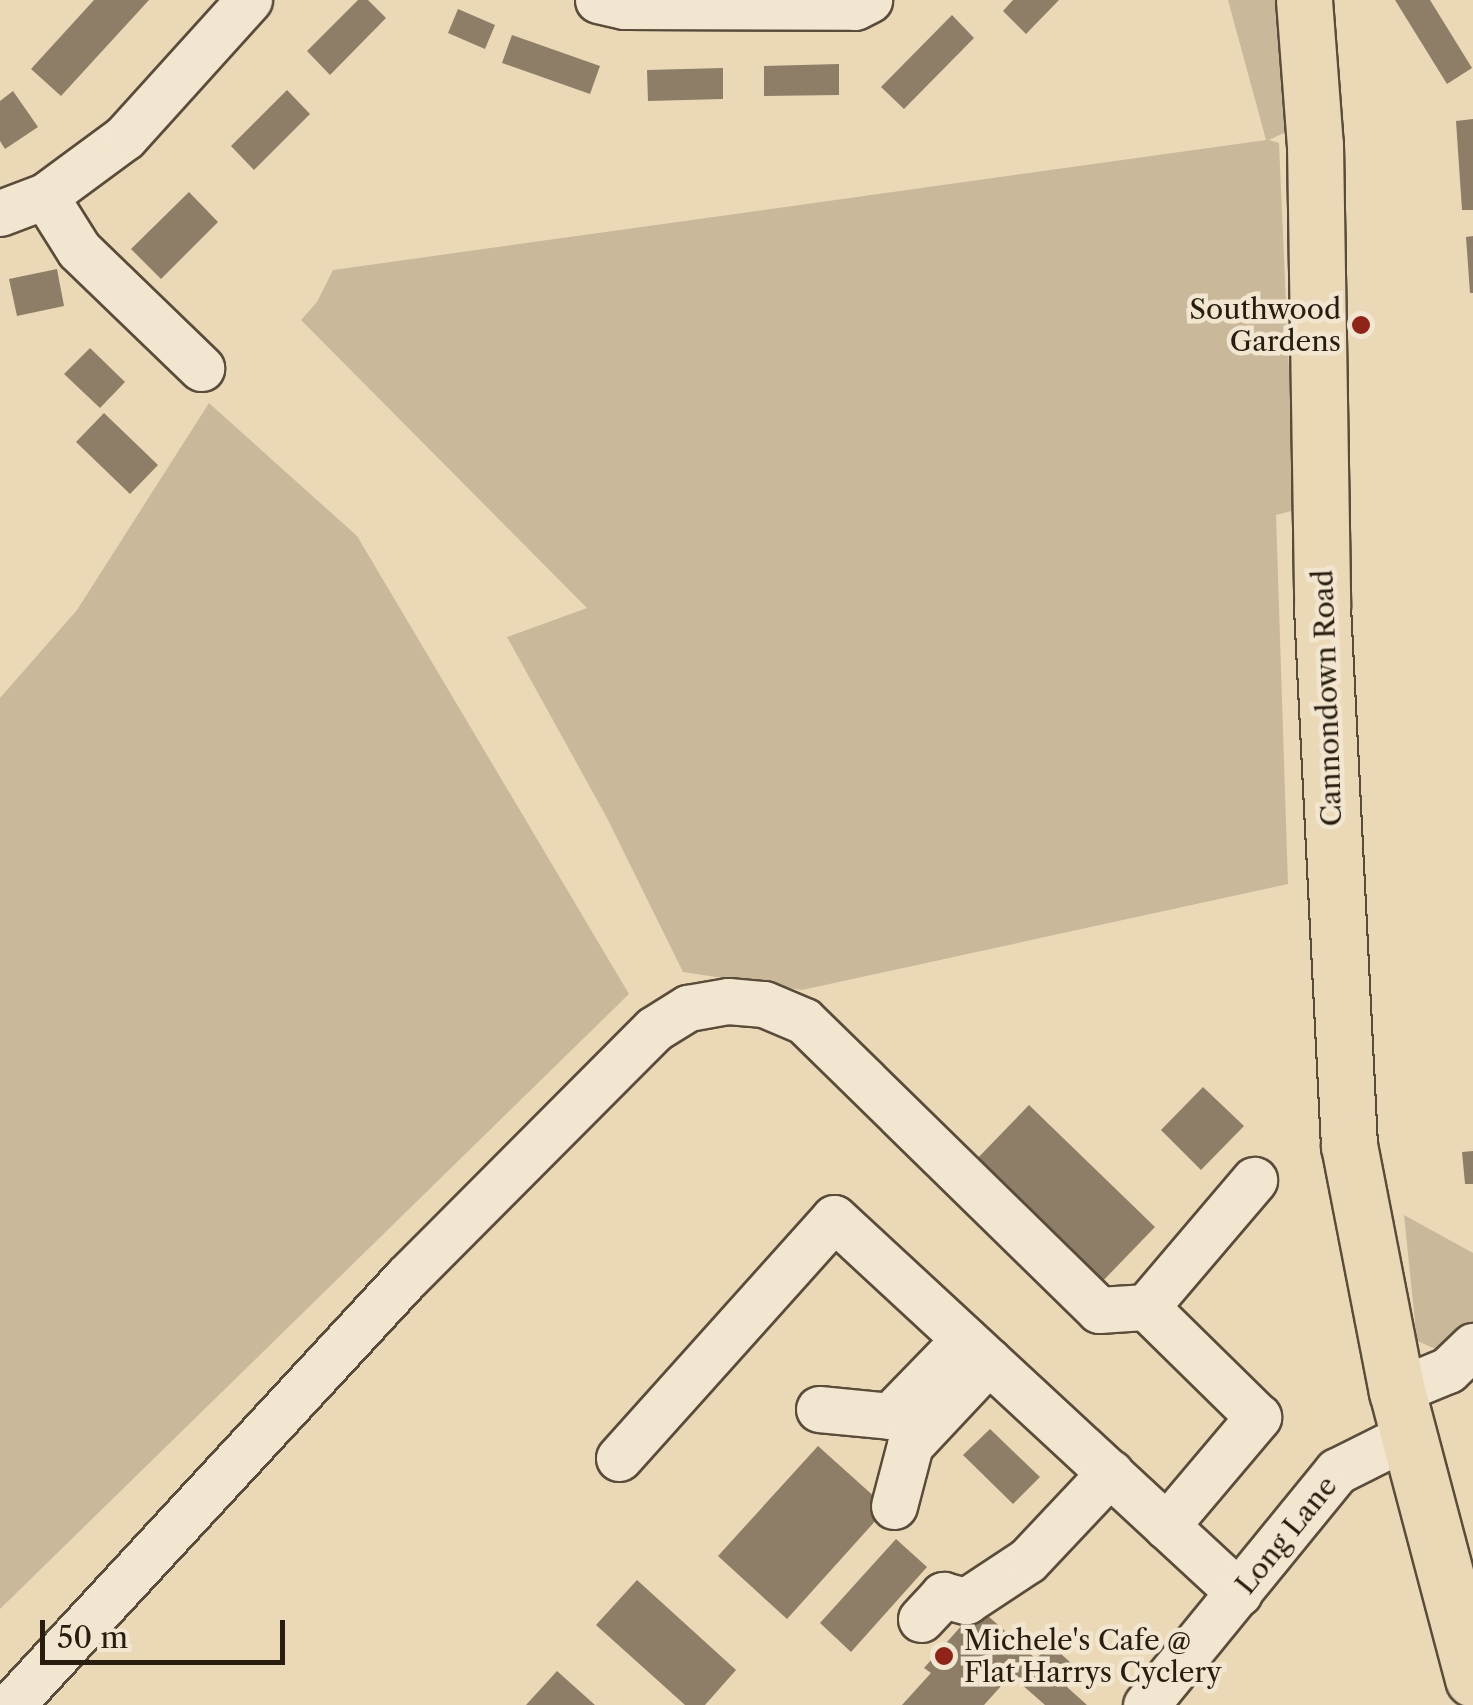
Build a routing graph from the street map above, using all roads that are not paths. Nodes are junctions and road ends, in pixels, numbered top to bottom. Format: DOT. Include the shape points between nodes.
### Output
graph roads {
  1 [pos="248,0"];
  2 [pos="598,0"];
  3 [pos="870,0"];
  4 [pos="1304,0"];
  5 [pos="45,196"];
  6 [pos="0,213"];
  7 [pos="201,368"];
  8 [pos="1254,1180"];
  9 [pos="1146,1307"];
  10 [pos="1473,1346"];
  11 [pos="977,1350"];
  12 [pos="820,1408"];
  13 [pos="1402,1414"];
  14 [pos="619,1458"];
  15 [pos="1110,1473"];
  16 [pos="894,1506"];
  17 [pos="1166,1526"];
  18 [pos="1239,1593"];
  19 [pos="921,1620"];
  20 [pos="1473,1679"];
  21 [pos="11,1705"];
  22 [pos="1146,1705"];
  1 -- 5 [label="street" via="125,137"];
  2 -- 3 [label="street" via="624,6 798,7 855,7"];
  4 -- 13 [label="main road, Cannondown Road" via="1315,145 1322,606 1349,1145"];
  5 -- 6 [label="street"];
  5 -- 7 [label="street" via="79,250"];
  8 -- 9 [label="street"];
  9 -- 17 [label="street" via="1258,1417"];
  9 -- 21 [label="street" via="1098,1310 804,1021 764,1004 688,1008 654,1030 406,1278"];
  10 -- 13 [label="street, Long Lane"];
  11 -- 12 [label="street" via="890,1416"];
  11 -- 14 [label="street" via="834,1218"];
  11 -- 15 [label="street"];
  11 -- 16 [label="street" via="910,1445"];
  13 -- 18 [label="street, Long Lane" via="1337,1471"];
  13 -- 20 [label="main road, Cannondown Road"];
  15 -- 17 [label="street"];
  15 -- 19 [label="street" via="1028,1560 966,1601 943,1595"];
  17 -- 18 [label="street"];
  18 -- 22 [label="street, Long Lane"];
}
